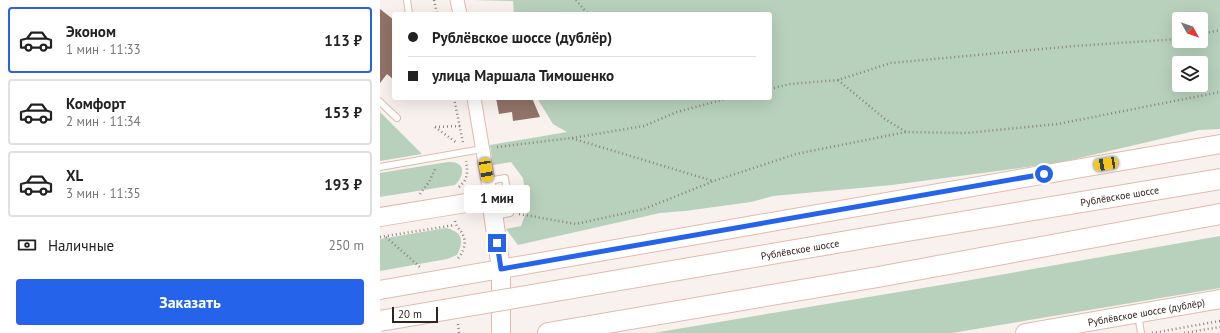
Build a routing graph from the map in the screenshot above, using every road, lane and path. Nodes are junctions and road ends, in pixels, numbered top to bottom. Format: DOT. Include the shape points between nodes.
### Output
graph roads {
  1 [pos="407,0"];
  2 [pos="434,0"];
  3 [pos="457,0"];
  4 [pos="576,0"];
  5 [pos="409,12"];
  6 [pos="437,12"];
  7 [pos="460,12"];
  8 [pos="586,12"];
  9 [pos="1220,30"];
  10 [pos="1208,33"];
  11 [pos="1172,39"];
  12 [pos="838,80"];
  13 [pos="772,88"];
  14 [pos="1220,92"];
  15 [pos="474,100"];
  16 [pos="722,100"];
  17 [pos="380,102"];
  18 [pos="396,118"];
  19 [pos="460,126"];
  20 [pos="906,132"];
  21 [pos="571,138"];
  22 [pos="1220,144"];
  23 [pos="464,148"];
  24 [pos="482,149"];
  25 [pos="440,157"];
  26 [pos="380,167"];
  27 [pos="1220,179"];
  28 [pos="488,181"];
  29 [pos="714,181"];
  30 [pos="418,196"];
  31 [pos="491,199"];
  32 [pos="1220,214"];
  33 [pos="502,215"];
  34 [pos="380,217"];
  35 [pos="454,220"];
  36 [pos="455,224"];
  37 [pos="380,231"];
  38 [pos="386,236"];
  39 [pos="380,237"];
  40 [pos="454,260"];
  41 [pos="420,267"];
  42 [pos="501,269"];
  43 [pos="380,290"];
  44 [pos="1220,299"];
  45 [pos="1138,314"];
  46 [pos="380,321"];
  47 [pos="1220,321"];
  48 [pos="1220,327"];
  49 [pos="501,333"];
  50 [pos="548,333"];
  51 [pos="1025,333"];
  52 [pos="1141,333"];
  53 [pos="1149,333"];
  54 [pos="1184,333"];
  1 -- 5 [label="lane"];
  2 -- 6 [label="path"];
  3 -- 7 [label="street"];
  4 -- 8 [label="path"];
  9 -- 10 [label="path"];
  11 -- 12 [label="path" via="1066,46 891,63"];
  12 -- 13 [label="path" via="790,84"];
  12 -- 20 [label="path" via="885,119"];
  14 -- 20 [label="path" via="1058,124 966,133"];
  15 -- 24 [label="street"];
  16 -- 21 [label="path" via="677,112 644,126"];
  17 -- 18 [label="lane"];
  19 -- 23 [label="path" via="435,127"];
  20 -- 29 [label="path" via="796,154"];
  21 -- 24 [label="path"];
  21 -- 29 [label="path"];
  22 -- 42 [label="main road"];
  24 -- 25 [label="lane"];
  24 -- 28 [label="street"];
  25 -- 26 [label="lane"];
  25 -- 30 [label="path" via="429,182"];
  27 -- 46 [label="main road, Рублёвское шоссе, bridge"];
  28 -- 31 [label="street"];
  28 -- 33 [label="lane" via="505,178"];
  29 -- 33 [label="path" via="644,209 576,224"];
  31 -- 33 [label="main road"];
  31 -- 34 [label="main road"];
  32 -- 50 [label="main road" via="878,277"];
  33 -- 42 [label="main road"];
  35 -- 36 [label="path"];
  36 -- 38 [label="path"];
  36 -- 40 [label="path" via="464,236 465,247 459,258"];
  37 -- 38 [label="path"];
  38 -- 39 [label="path"];
  38 -- 41 [label="path"];
  42 -- 43 [label="main road"];
  42 -- 49 [label="main road"];
  44 -- 45 [label="main road, Рублёвское шоссе (дублёр)"];
  45 -- 51 [label="main road, Рублёвское шоссе (дублёр)"];
  45 -- 52 [label="lane"];
  47 -- 53 [label="path"];
  48 -- 54 [label="path"];
}
